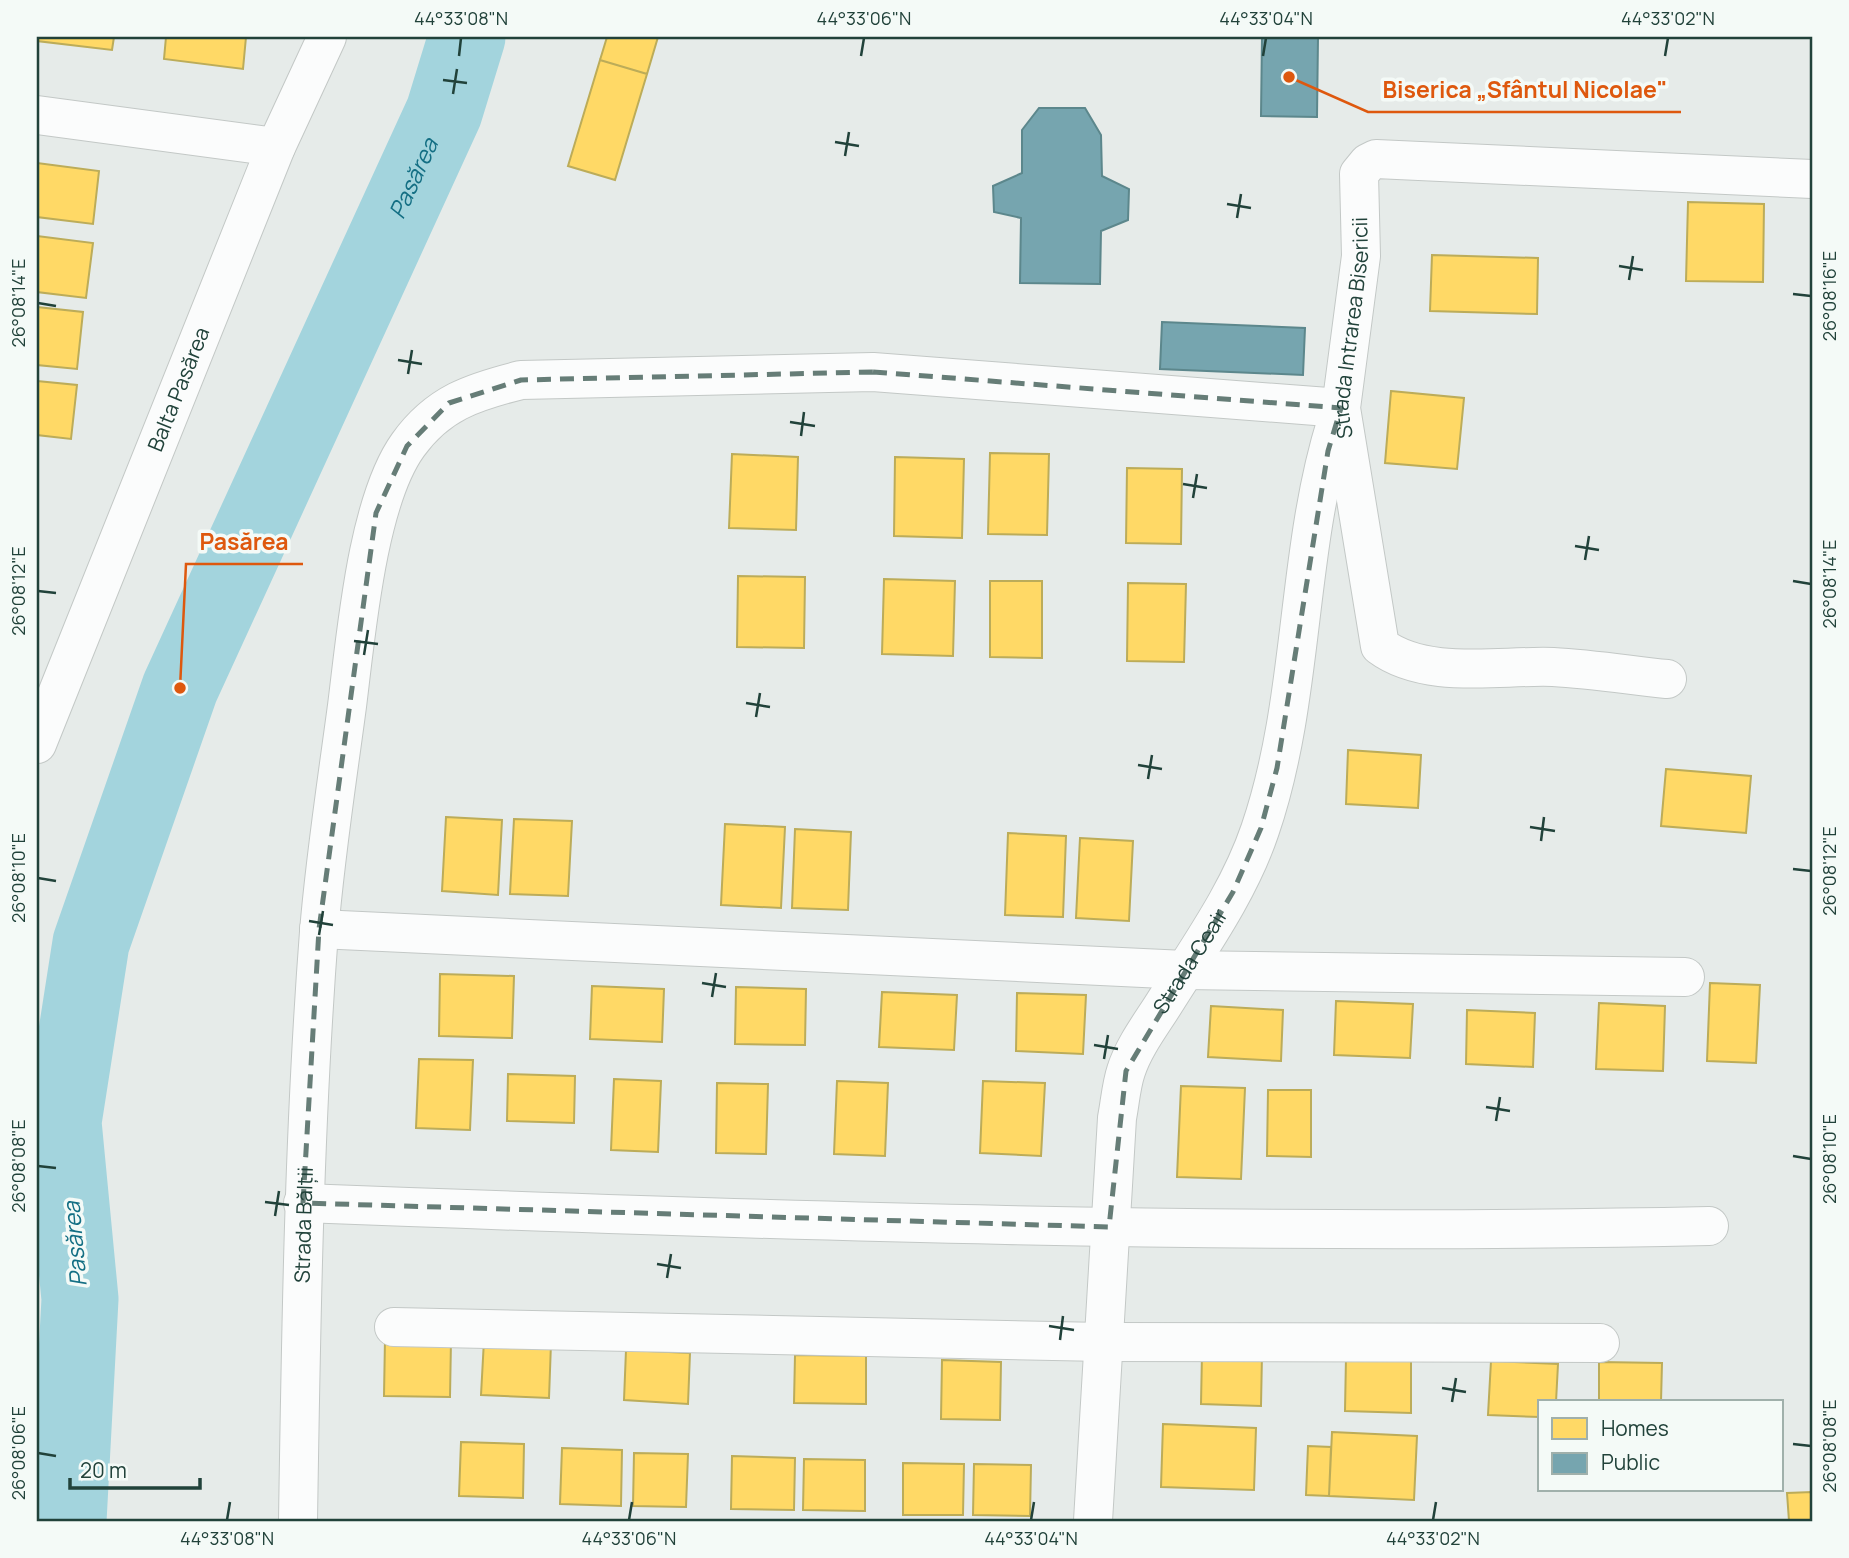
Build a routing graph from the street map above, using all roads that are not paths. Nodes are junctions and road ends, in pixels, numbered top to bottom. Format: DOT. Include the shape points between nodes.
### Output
graph roads {
  1 [pos="327,37"];
  2 [pos="37,115"];
  3 [pos="276,147"];
  4 [pos="1812,179"];
  5 [pos="1341,408"];
  6 [pos="1667,679"];
  7 [pos="37,744"];
  8 [pos="319,929"];
  9 [pos="1185,970"];
  10 [pos="1685,976"];
  11 [pos="303,1203"];
  12 [pos="1709,1226"];
  13 [pos="1109,1227"];
  14 [pos="394,1327"];
  15 [pos="1103,1342"];
  16 [pos="1600,1343"];
  17 [pos="298,1521"];
  18 [pos="1093,1521"];
  1 -- 3 [label="street, Balta Pasărea"];
  2 -- 3 [label="street"];
  3 -- 7 [label="street, Balta Pasărea"];
  4 -- 5 [label="street, Strada Intrarea Bisericii" via="1376,159 1367,163 1359,174 1361,256"];
  5 -- 6 [label="street, Strada Intrarea Bisericii" via="1380,646 1395,657 1431,668 1554,667"];
  5 -- 8 [label="street, Strada Bălții" via="873,372 521,380 449,403 407,446 376,513"];
  5 -- 9 [label="street, Strada Ceair" via="1325,463 1277,768 1261,828 1233,892"];
  8 -- 9 [label="street"];
  8 -- 11 [label="street, Strada Bălții"];
  9 -- 10 [label="street"];
  9 -- 13 [label="street, Strada Ceair" via="1126,1071 1117,1118"];
  11 -- 13 [label="street" via="743,1220"];
  11 -- 17 [label="street, Strada Bălții"];
  12 -- 13 [label="street" via="1473,1231"];
  13 -- 15 [label="street, Strada Ceair"];
  14 -- 15 [label="street"];
  15 -- 16 [label="street"];
  15 -- 18 [label="street, Strada Ceair"];
}
